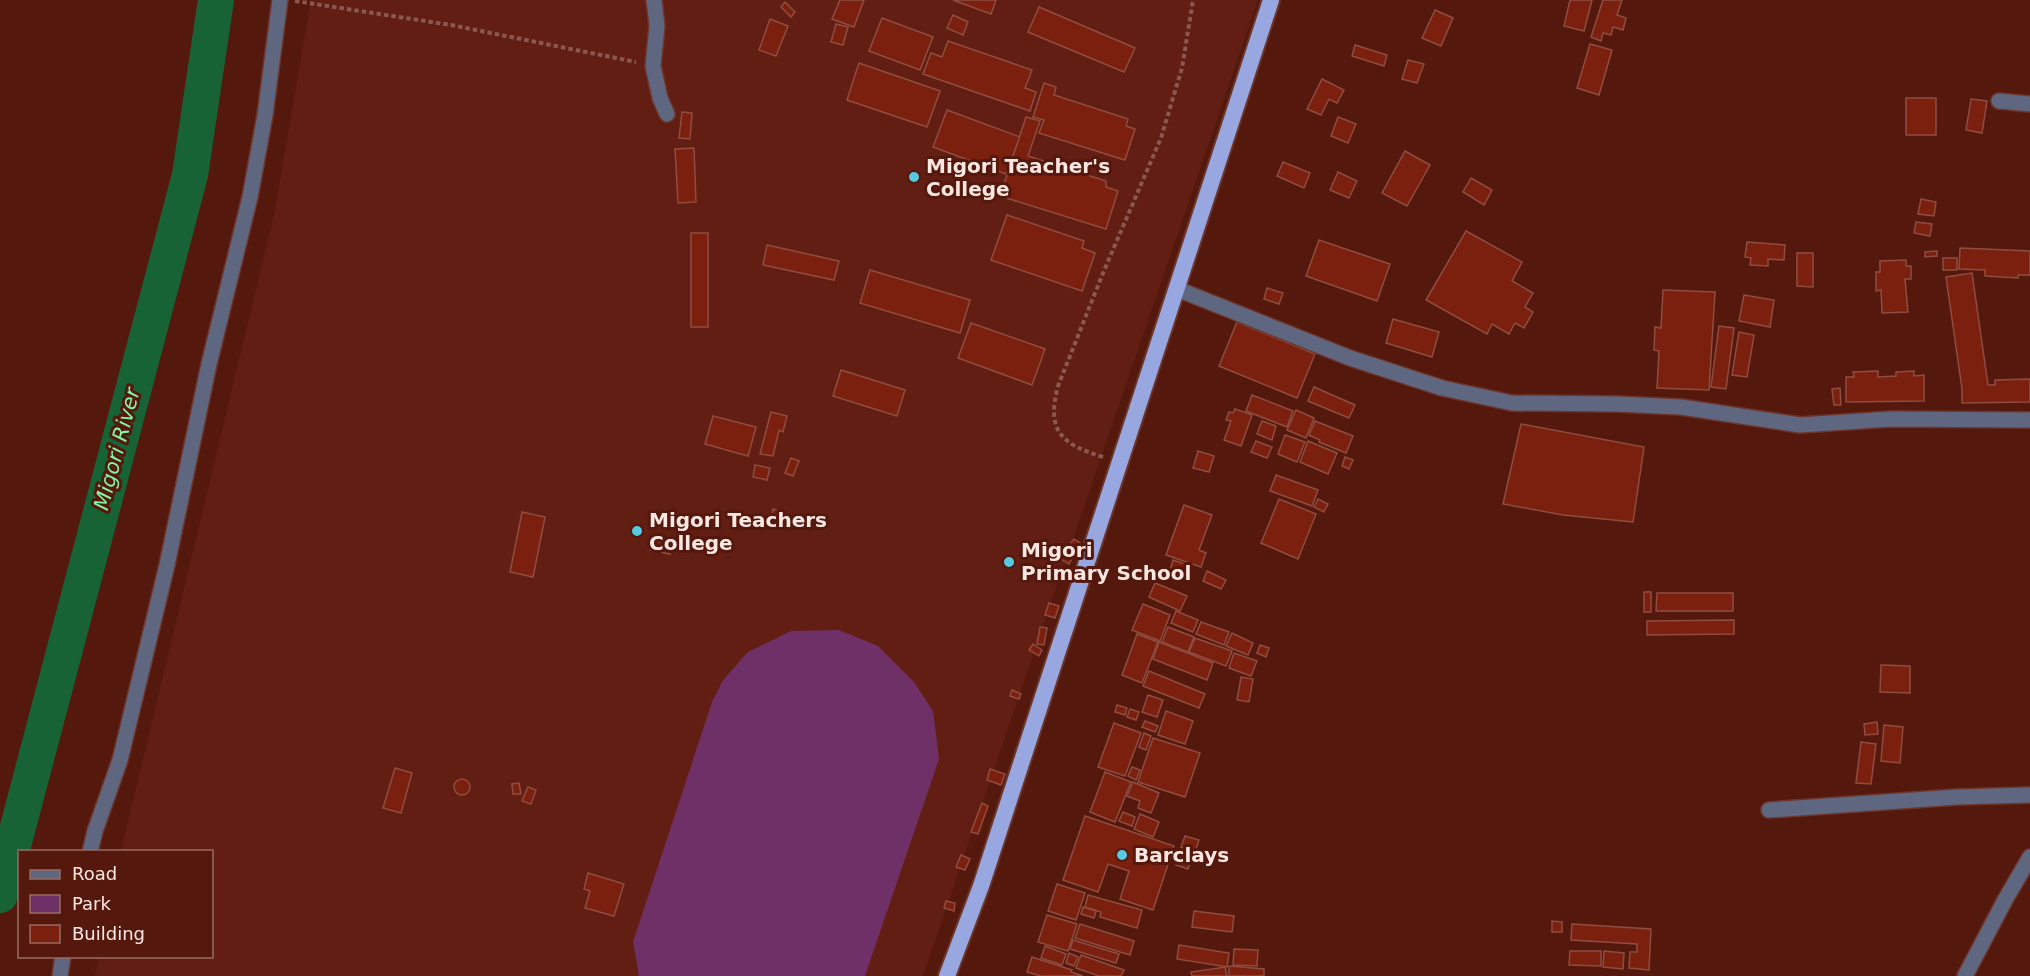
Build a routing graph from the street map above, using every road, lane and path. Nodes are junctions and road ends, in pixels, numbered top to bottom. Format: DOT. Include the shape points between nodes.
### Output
graph roads {
  1 [pos="280,0"];
  2 [pos="286,0"];
  3 [pos="654,0"];
  4 [pos="1193,0"];
  5 [pos="1271,0"];
  6 [pos="653,66"];
  7 [pos="1999,101"];
  8 [pos="2030,105"];
  9 [pos="667,114"];
  10 [pos="1177,289"];
  11 [pos="2030,420"];
  12 [pos="1121,462"];
  13 [pos="2030,795"];
  14 [pos="1768,810"];
  15 [pos="90,850"];
  16 [pos="2030,857"];
  17 [pos="63,958"];
  18 [pos="60,976"];
  19 [pos="947,976"];
  20 [pos="1965,976"];
  1 -- 15 [label="street" via="250,197 120,760"];
  2 -- 6 [label="path" via="451,25"];
  3 -- 6 [label="street" via="657,26"];
  4 -- 12 [label="path" via="1182,68 1161,138 1053,404 1054,422 1069,443"];
  5 -- 10 [label="highway"];
  6 -- 9 [label="street"];
  7 -- 8 [label="street"];
  10 -- 11 [label="street" via="1350,358 1442,388 1512,403 1681,407 1800,425 1891,419"];
  10 -- 12 [label="highway"];
  12 -- 19 [label="highway" via="981,886"];
  13 -- 14 [label="street"];
  16 -- 20 [label="street"];
  17 -- 18 [label="street"];
}
